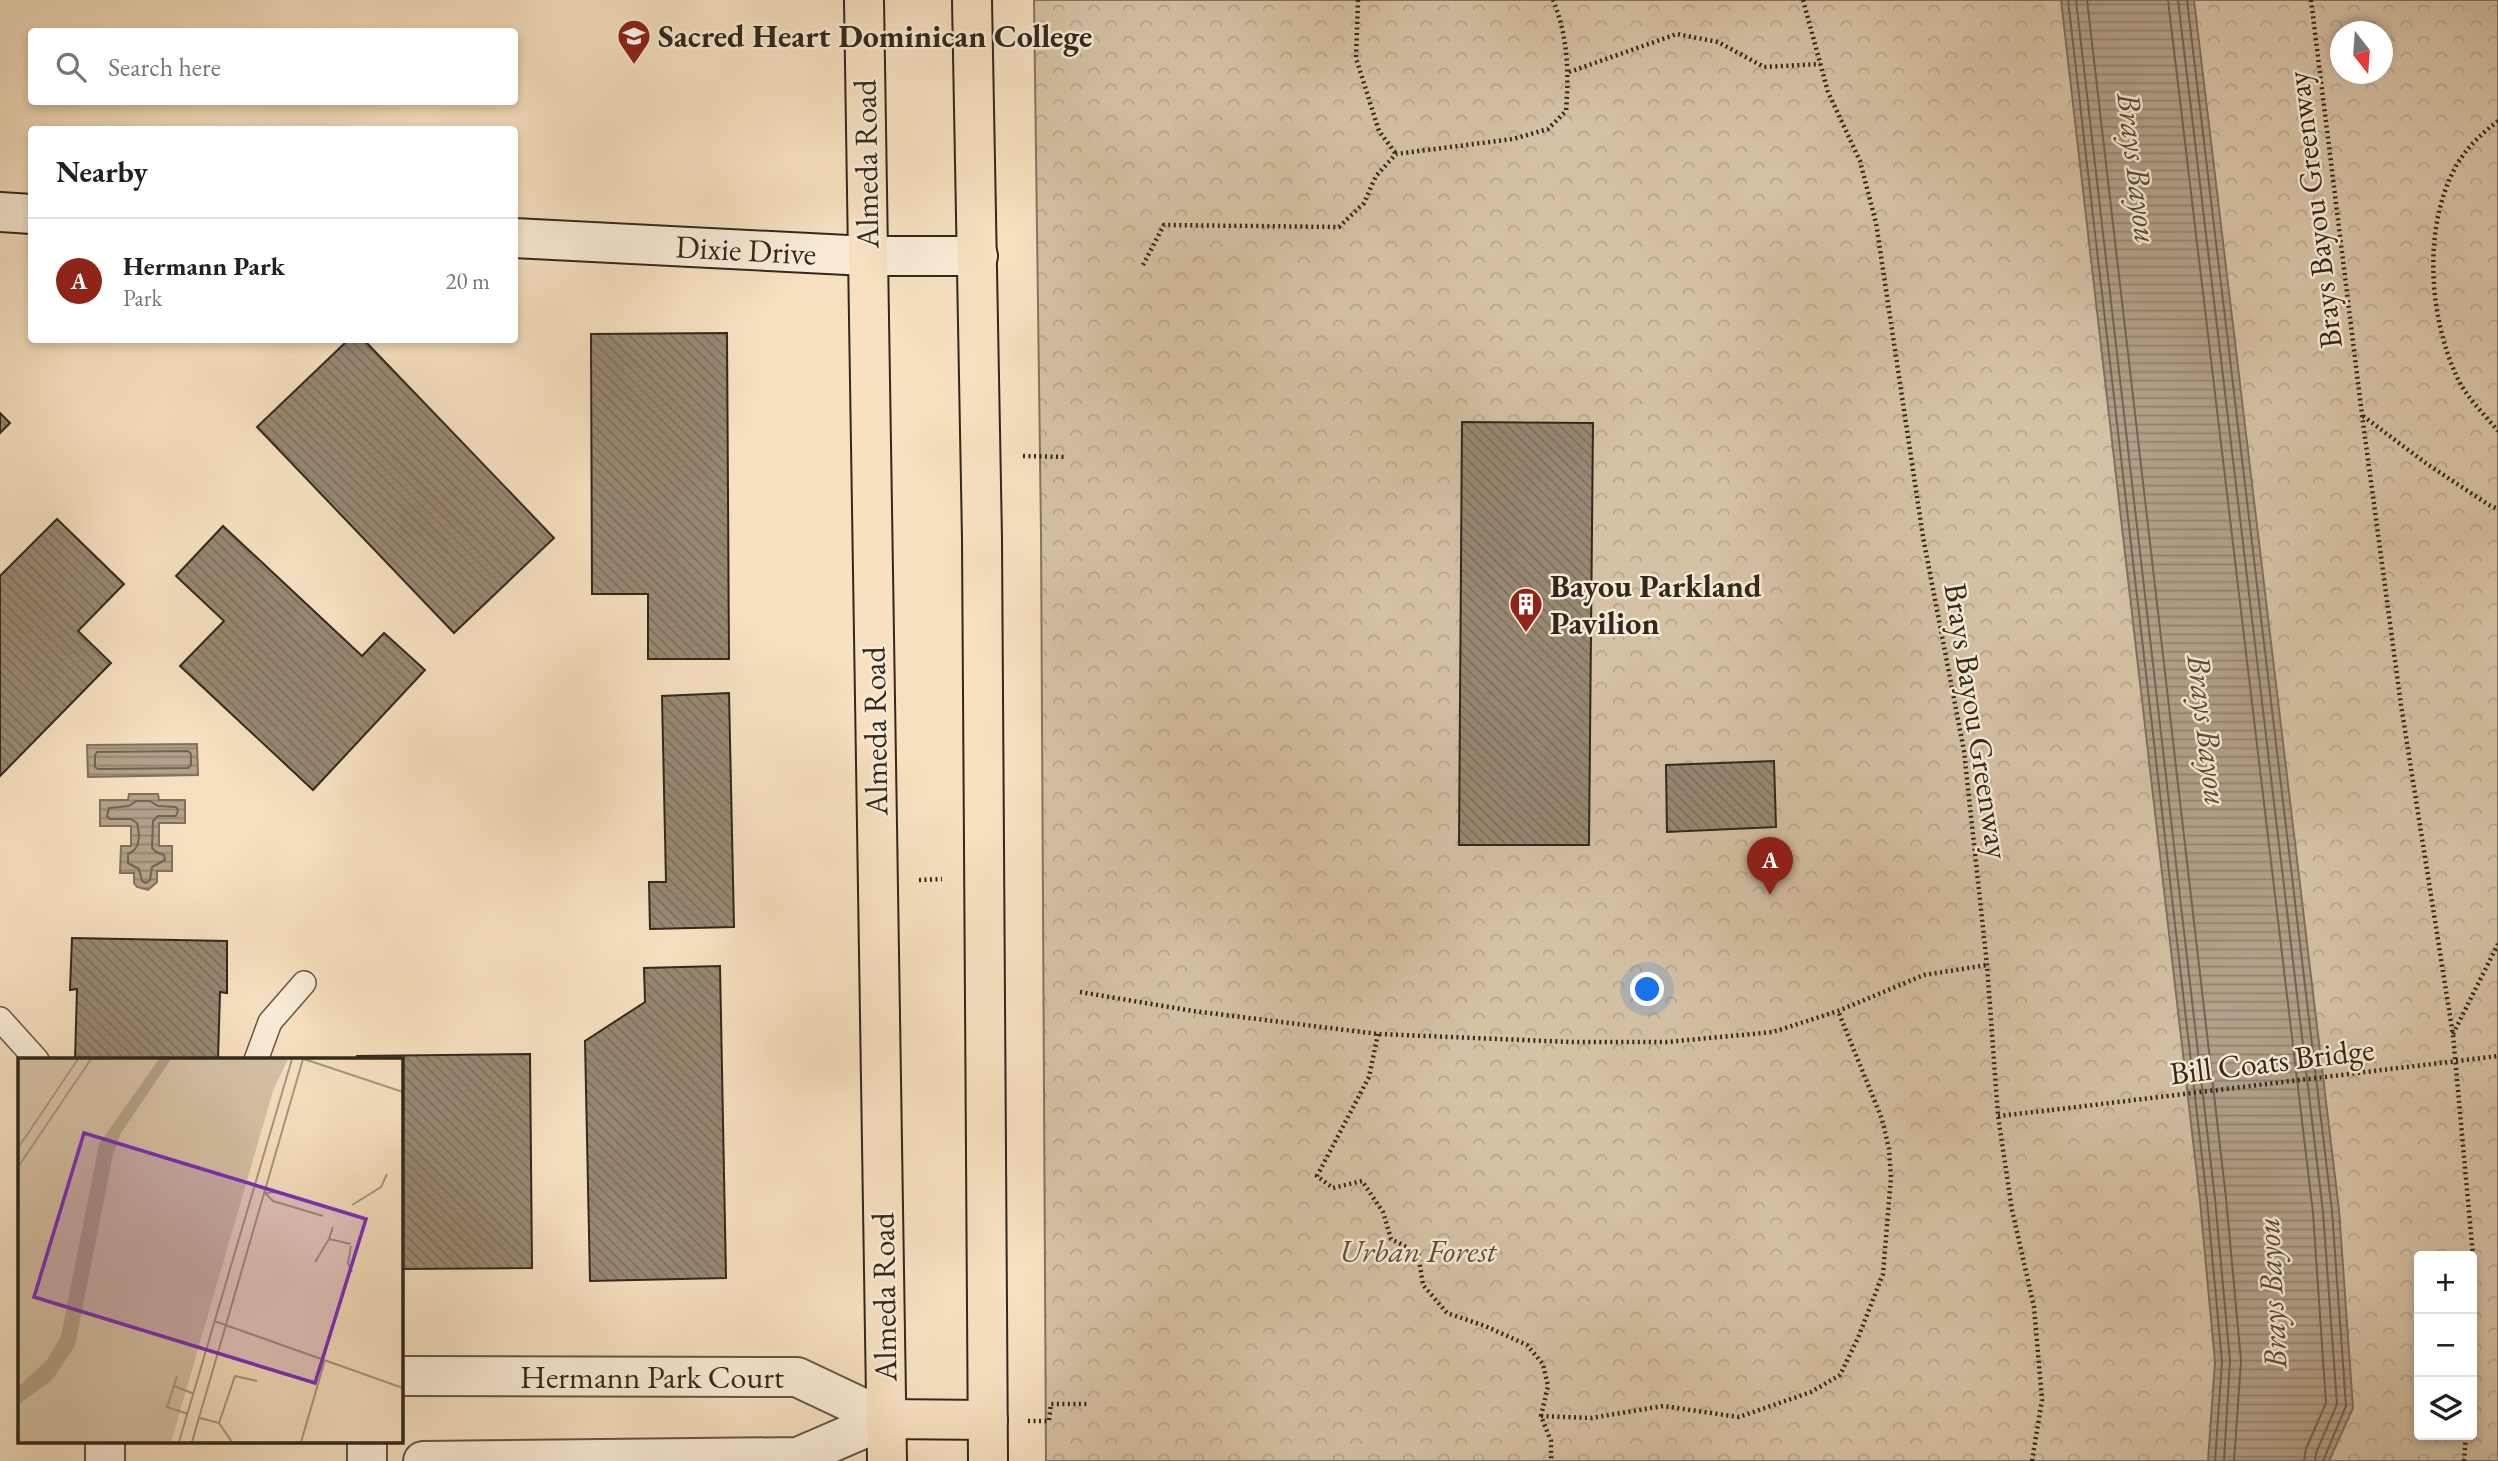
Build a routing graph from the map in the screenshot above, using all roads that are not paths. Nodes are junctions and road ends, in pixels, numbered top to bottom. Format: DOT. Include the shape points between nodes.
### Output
graph roads {
  1 [pos="864,0"];
  2 [pos="972,0"];
  3 [pos="0,212"];
  4 [pos="28,214"];
  5 [pos="518,238"];
  6 [pos="867,256"];
  7 [pos="978,256"];
  8 [pos="304,983"];
  9 [pos="0,1019"];
  10 [pos="35,1058"];
  11 [pos="257,1058"];
  12 [pos="402,1376"];
  13 [pos="886,1419"];
  14 [pos="988,1420"];
  15 [pos="423,1461"];
  16 [pos="887,1461"];
  17 [pos="988,1461"];
  1 -- 6 [label="main road, Almeda Road"];
  2 -- 7 [label="main road"];
  3 -- 4 [label="street"];
  5 -- 6 [label="street, Dixie Drive"];
  6 -- 7 [label="street, Dixie Drive"];
  6 -- 13 [label="main road, Almeda Road"];
  7 -- 14 [label="main road"];
  8 -- 11 [label="lane" via="270,1022"];
  9 -- 10 [label="lane"];
  12 -- 13 [label="street, Hermann Park Court" via="797,1377"];
  13 -- 14 [label="main road"];
  13 -- 15 [label="street" via="798,1457"];
  13 -- 16 [label="main road, Almeda Road"];
  14 -- 17 [label="main road"];
}
